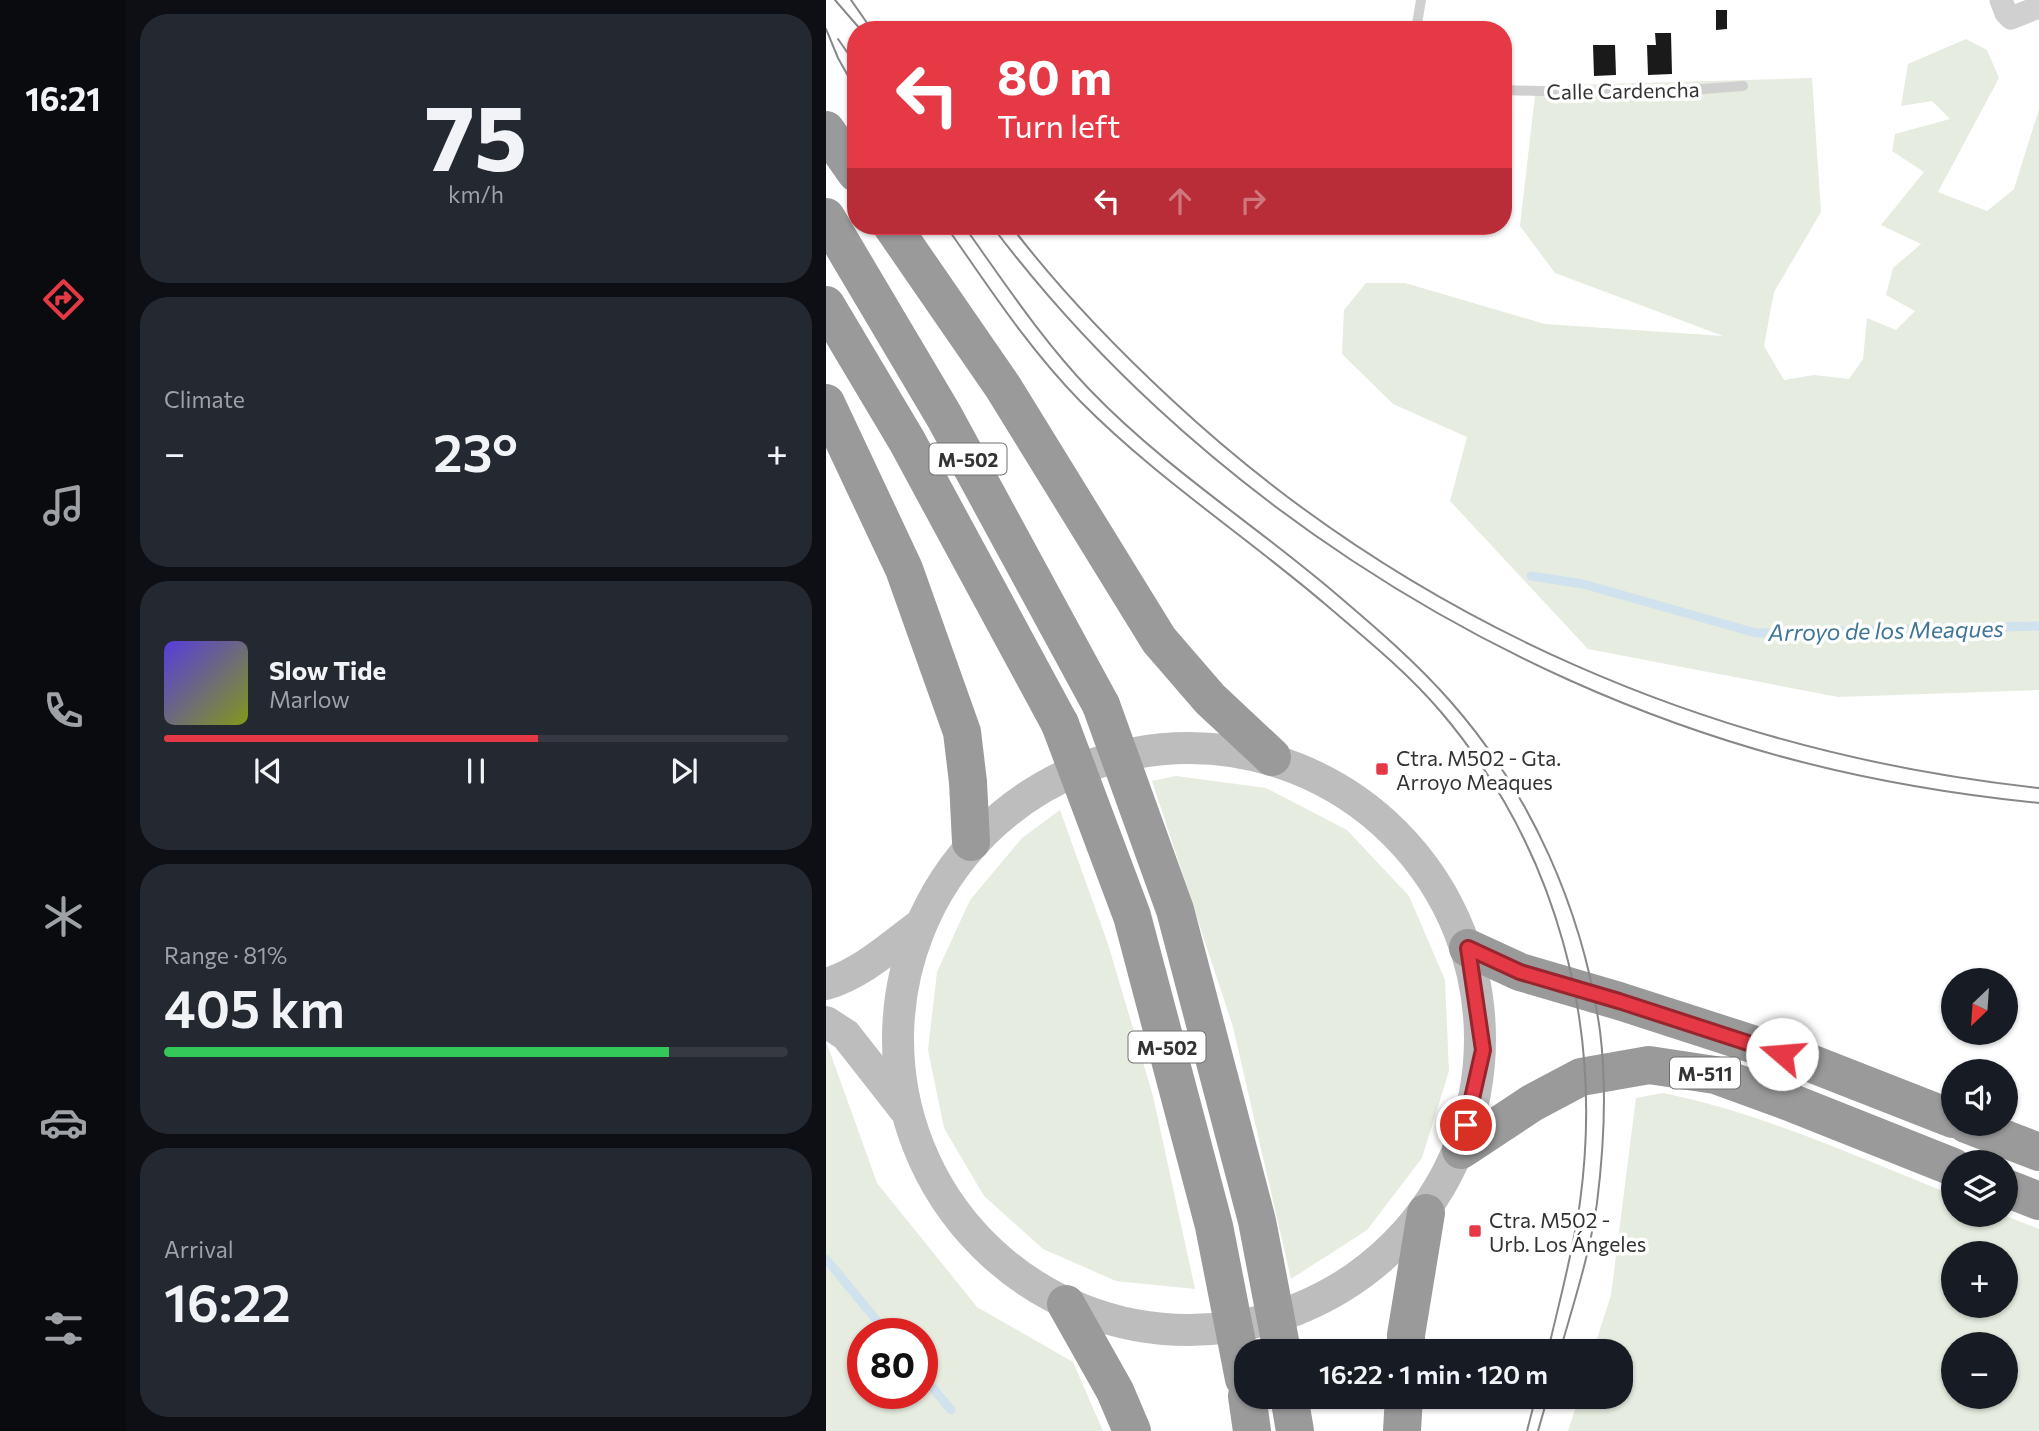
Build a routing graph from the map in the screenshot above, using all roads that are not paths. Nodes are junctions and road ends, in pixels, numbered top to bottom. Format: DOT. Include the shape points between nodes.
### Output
graph roads {
  1 [pos="1421,0"];
  2 [pos="2001,0"];
  3 [pos="2039,7"];
  4 [pos="1418,21"];
  5 [pos="1743,86"];
  6 [pos="1512,90"];
  7 [pos="826,130"];
  8 [pos="847,160"];
  9 [pos="826,217"];
  10 [pos="898,235"];
  11 [pos="826,304"];
  12 [pos="826,402"];
  13 [pos="1272,757"];
  14 [pos="971,842"];
  15 [pos="917,927"];
  16 [pos="1468,948"];
  17 [pos="826,984"];
  18 [pos="826,1022"];
  19 [pos="905,1110"];
  20 [pos="1941,1114"];
  21 [pos="1997,1136"];
  22 [pos="1461,1150"];
  23 [pos="2039,1152"];
  24 [pos="1941,1162"];
  25 [pos="2018,1193"];
  26 [pos="2039,1201"];
  27 [pos="1426,1213"];
  28 [pos="1066,1304"];
  29 [pos="1236,1339"];
  30 [pos="1280,1339"];
  31 [pos="1406,1339"];
  32 [pos="1249,1409"];
  33 [pos="1291,1409"];
  34 [pos="1403,1409"];
  35 [pos="1132,1431"];
  36 [pos="1252,1431"];
  37 [pos="1295,1431"];
  38 [pos="1402,1431"];
  1 -- 4 [label="lane"];
  2 -- 3 [label="street" via="2011,18"];
  5 -- 6 [label="lane, Calle Cardencha" via="1638,94"];
  7 -- 8 [label="highway"];
  9 -- 30 [label="highway, M-502, bridge" via="944,416 1101,705 1175,910 1257,1221"];
  10 -- 13 [label="highway, M-502" via="1003,387 1159,640 1210,699"];
  11 -- 29 [label="highway, M-502, bridge" via="907,441 1060,724 1132,916 1214,1226"];
  12 -- 14 [label="highway" via="904,569 962,732"];
  13 -- 14 [label="street, M-511" via="1163,746 1058,776"];
  13 -- 16 [label="street, M-511" via="1320,776 1363,803 1408,843 1444,892"];
  14 -- 15 [label="street, M-511" via="940,882"];
  15 -- 17 [label="street" via="866,965"];
  15 -- 19 [label="street, M-511" via="900,987 898,1012 896,1049"];
  16 -- 20 [label="highway, M-511" via="1520,972 1805,1061"];
  16 -- 22 [label="street, M-511" via="1483,1050"];
  18 -- 19 [label="street" via="846,1035"];
  19 -- 28 [label="street, M-511" via="923,1161 950,1208 1002,1263"];
  21 -- 23 [label="highway"];
  22 -- 24 [label="highway, M-511" via="1580,1077 1648,1065 1715,1075"];
  22 -- 27 [label="street, M-511"];
  25 -- 26 [label="highway"];
  27 -- 28 [label="street, M-511" via="1370,1270 1300,1310 1223,1329 1143,1327"];
  27 -- 31 [label="highway"];
  28 -- 35 [label="highway"];
  32 -- 36 [label="highway, M-502"];
  33 -- 37 [label="highway"];
  34 -- 38 [label="highway"];
}
